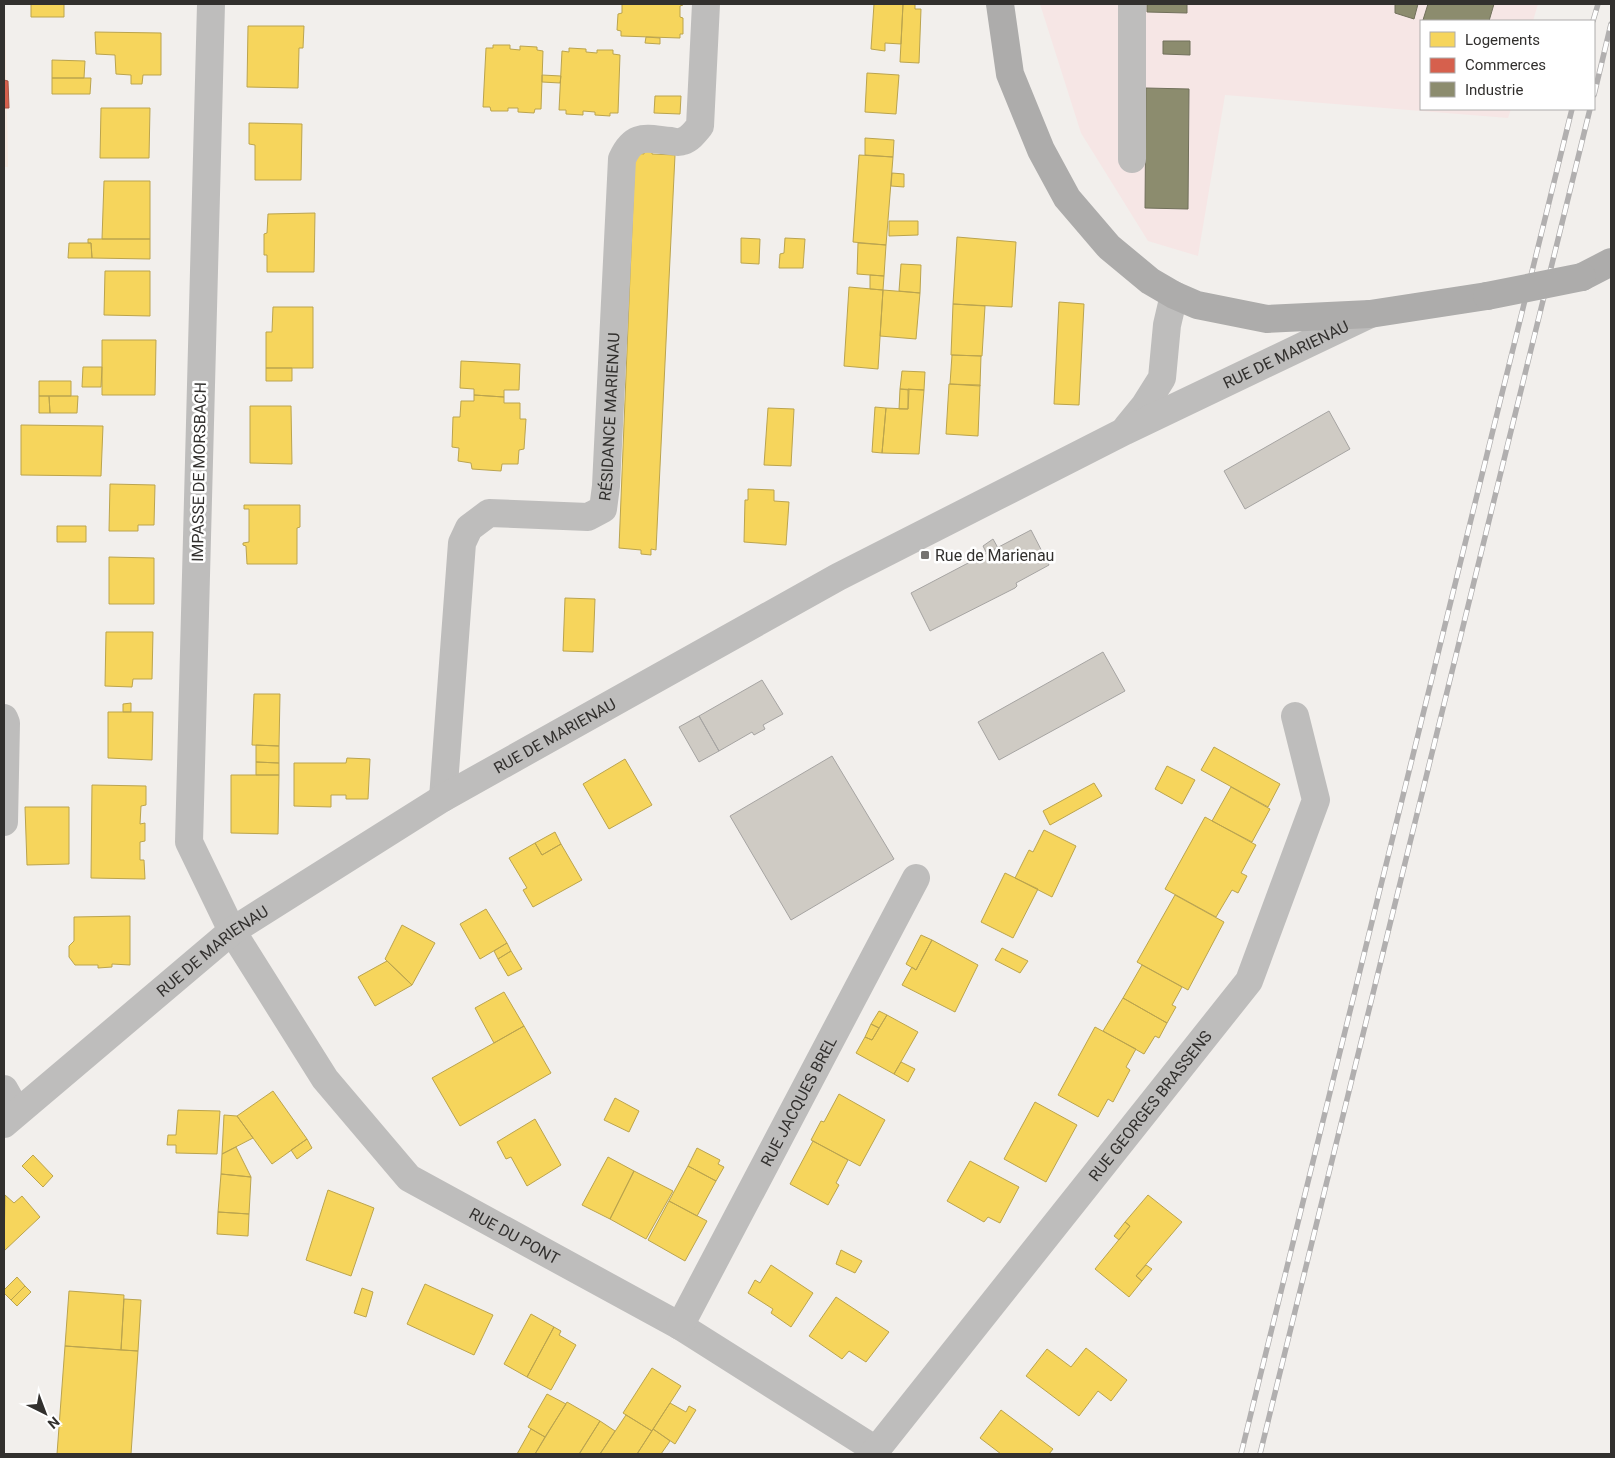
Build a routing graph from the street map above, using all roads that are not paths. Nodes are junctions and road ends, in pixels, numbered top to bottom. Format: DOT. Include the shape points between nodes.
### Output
graph roads {
  1 [pos="211,4"];
  2 [pos="706,4"];
  3 [pos="1000,4"];
  4 [pos="1132,4"];
  5 [pos="1132,160"];
  6 [pos="1611,262"];
  7 [pos="1611,276"];
  8 [pos="1582,277"];
  9 [pos="1174,295"];
  10 [pos="1370,314"];
  11 [pos="1125,430"];
  12 [pos="1295,716"];
  13 [pos="4,718"];
  14 [pos="443,798"];
  15 [pos="4,822"];
  16 [pos="916,878"];
  17 [pos="232,931"];
  18 [pos="8,1108"];
  19 [pos="680,1326"];
  20 [pos="874,1452"];
  1 -- 17 [label="street, IMPASSE DE MORSBACH" via="189,842"];
  2 -- 14 [label="street, RÉSIDANCE MARIENAU" via="700,126 682,142 646,138 635,141 627,147 622,159 606,486 602,509 588,517 489,513 469,528 462,543"];
  3 -- 9 [label="main road" via="1010,74 1041,150 1067,198 1109,247 1150,281"];
  4 -- 5 [label="street"];
  6 -- 8 [label="main road"];
  7 -- 8 [label="main road"];
  8 -- 10 [label="main road, bridge"];
  9 -- 10 [label="main road" via="1197,305 1267,319"];
  9 -- 11 [label="street" via="1167,324 1162,378"];
  10 -- 11 [label="street, RUE DE MARIENAU"];
  11 -- 14 [label="street, RUE DE MARIENAU" via="838,577"];
  12 -- 20 [label="street, RUE GEORGES BRASSENS" via="1316,800 1249,981"];
  13 -- 15 [label="street"];
  14 -- 17 [label="street, RUE DE MARIENAU"];
  16 -- 19 [label="street, RUE JACQUES BREL"];
  17 -- 18 [label="street, RUE DE MARIENAU"];
  17 -- 19 [label="street, RUE DU PONT" via="325,1079 409,1178"];
  19 -- 20 [label="street, RUE DU PONT"];
}
